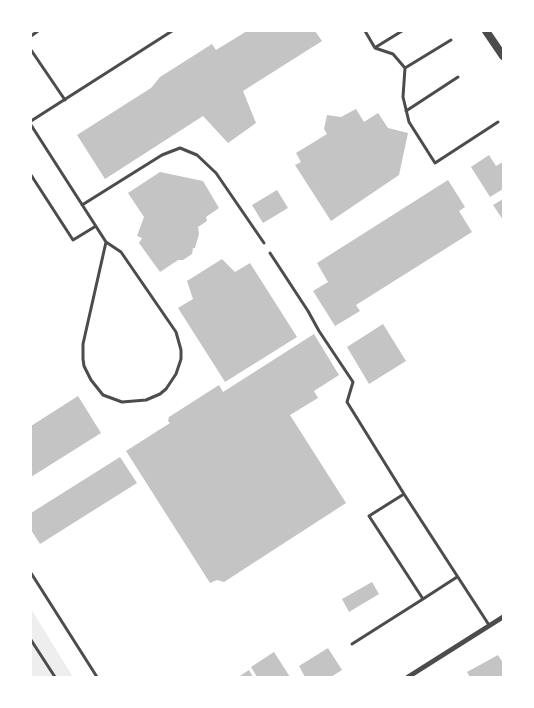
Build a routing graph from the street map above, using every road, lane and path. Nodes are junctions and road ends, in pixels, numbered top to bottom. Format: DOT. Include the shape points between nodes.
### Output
graph roads {
  1 [pos="38,31"];
  2 [pos="172,31"];
  3 [pos="364,31"];
  4 [pos="402,31"];
  5 [pos="486,31"];
  6 [pos="31,36"];
  7 [pos="450,40"];
  8 [pos="375,48"];
  9 [pos="31,50"];
  10 [pos="503,56"];
  11 [pos="405,68"];
  12 [pos="458,77"];
  13 [pos="65,100"];
  14 [pos="406,111"];
  15 [pos="498,122"];
  16 [pos="31,123"];
  17 [pos="31,175"];
  18 [pos="82,205"];
  19 [pos="96,226"];
  20 [pos="106,242"];
  21 [pos="264,243"];
  22 [pos="270,253"];
  23 [pos="404,494"];
  24 [pos="31,572"];
  25 [pos="458,577"];
  26 [pos="423,599"];
  27 [pos="503,617"];
  28 [pos="489,625"];
  29 [pos="31,640"];
  30 [pos="352,644"];
  31 [pos="55,677"];
  32 [pos="97,677"];
  33 [pos="408,677"];
  1 -- 6 [label="lane"];
  2 -- 13 [label="lane"];
  3 -- 8 [label="lane"];
  4 -- 8 [label="lane"];
  5 -- 10 [label="street"];
  7 -- 11 [label="lane"];
  8 -- 11 [label="lane" via="393,54"];
  9 -- 13 [label="lane"];
  11 -- 14 [label="lane" via="403,97"];
  12 -- 14 [label="lane"];
  13 -- 16 [label="lane"];
  14 -- 15 [label="lane" via="409,122 435,163"];
  16 -- 18 [label="lane"];
  17 -- 19 [label="lane" via="73,240"];
  18 -- 19 [label="lane"];
  18 -- 21 [label="lane" via="162,155 180,148 197,155 216,173"];
  19 -- 20 [label="lane"];
  20 -- 20 [label="lane" via="82,359 91,380 104,395 122,402 138,402 166,389 176,374 181,350 176,332 120,252"];
  22 -- 23 [label="lane" via="353,382 347,402"];
  23 -- 25 [label="lane"];
  23 -- 26 [label="lane" via="369,516"];
  24 -- 32 [label="lane"];
  25 -- 26 [label="lane"];
  25 -- 28 [label="lane"];
  26 -- 30 [label="lane"];
  27 -- 28 [label="street"];
  28 -- 33 [label="street"];
  29 -- 31 [label="lane"];
}
